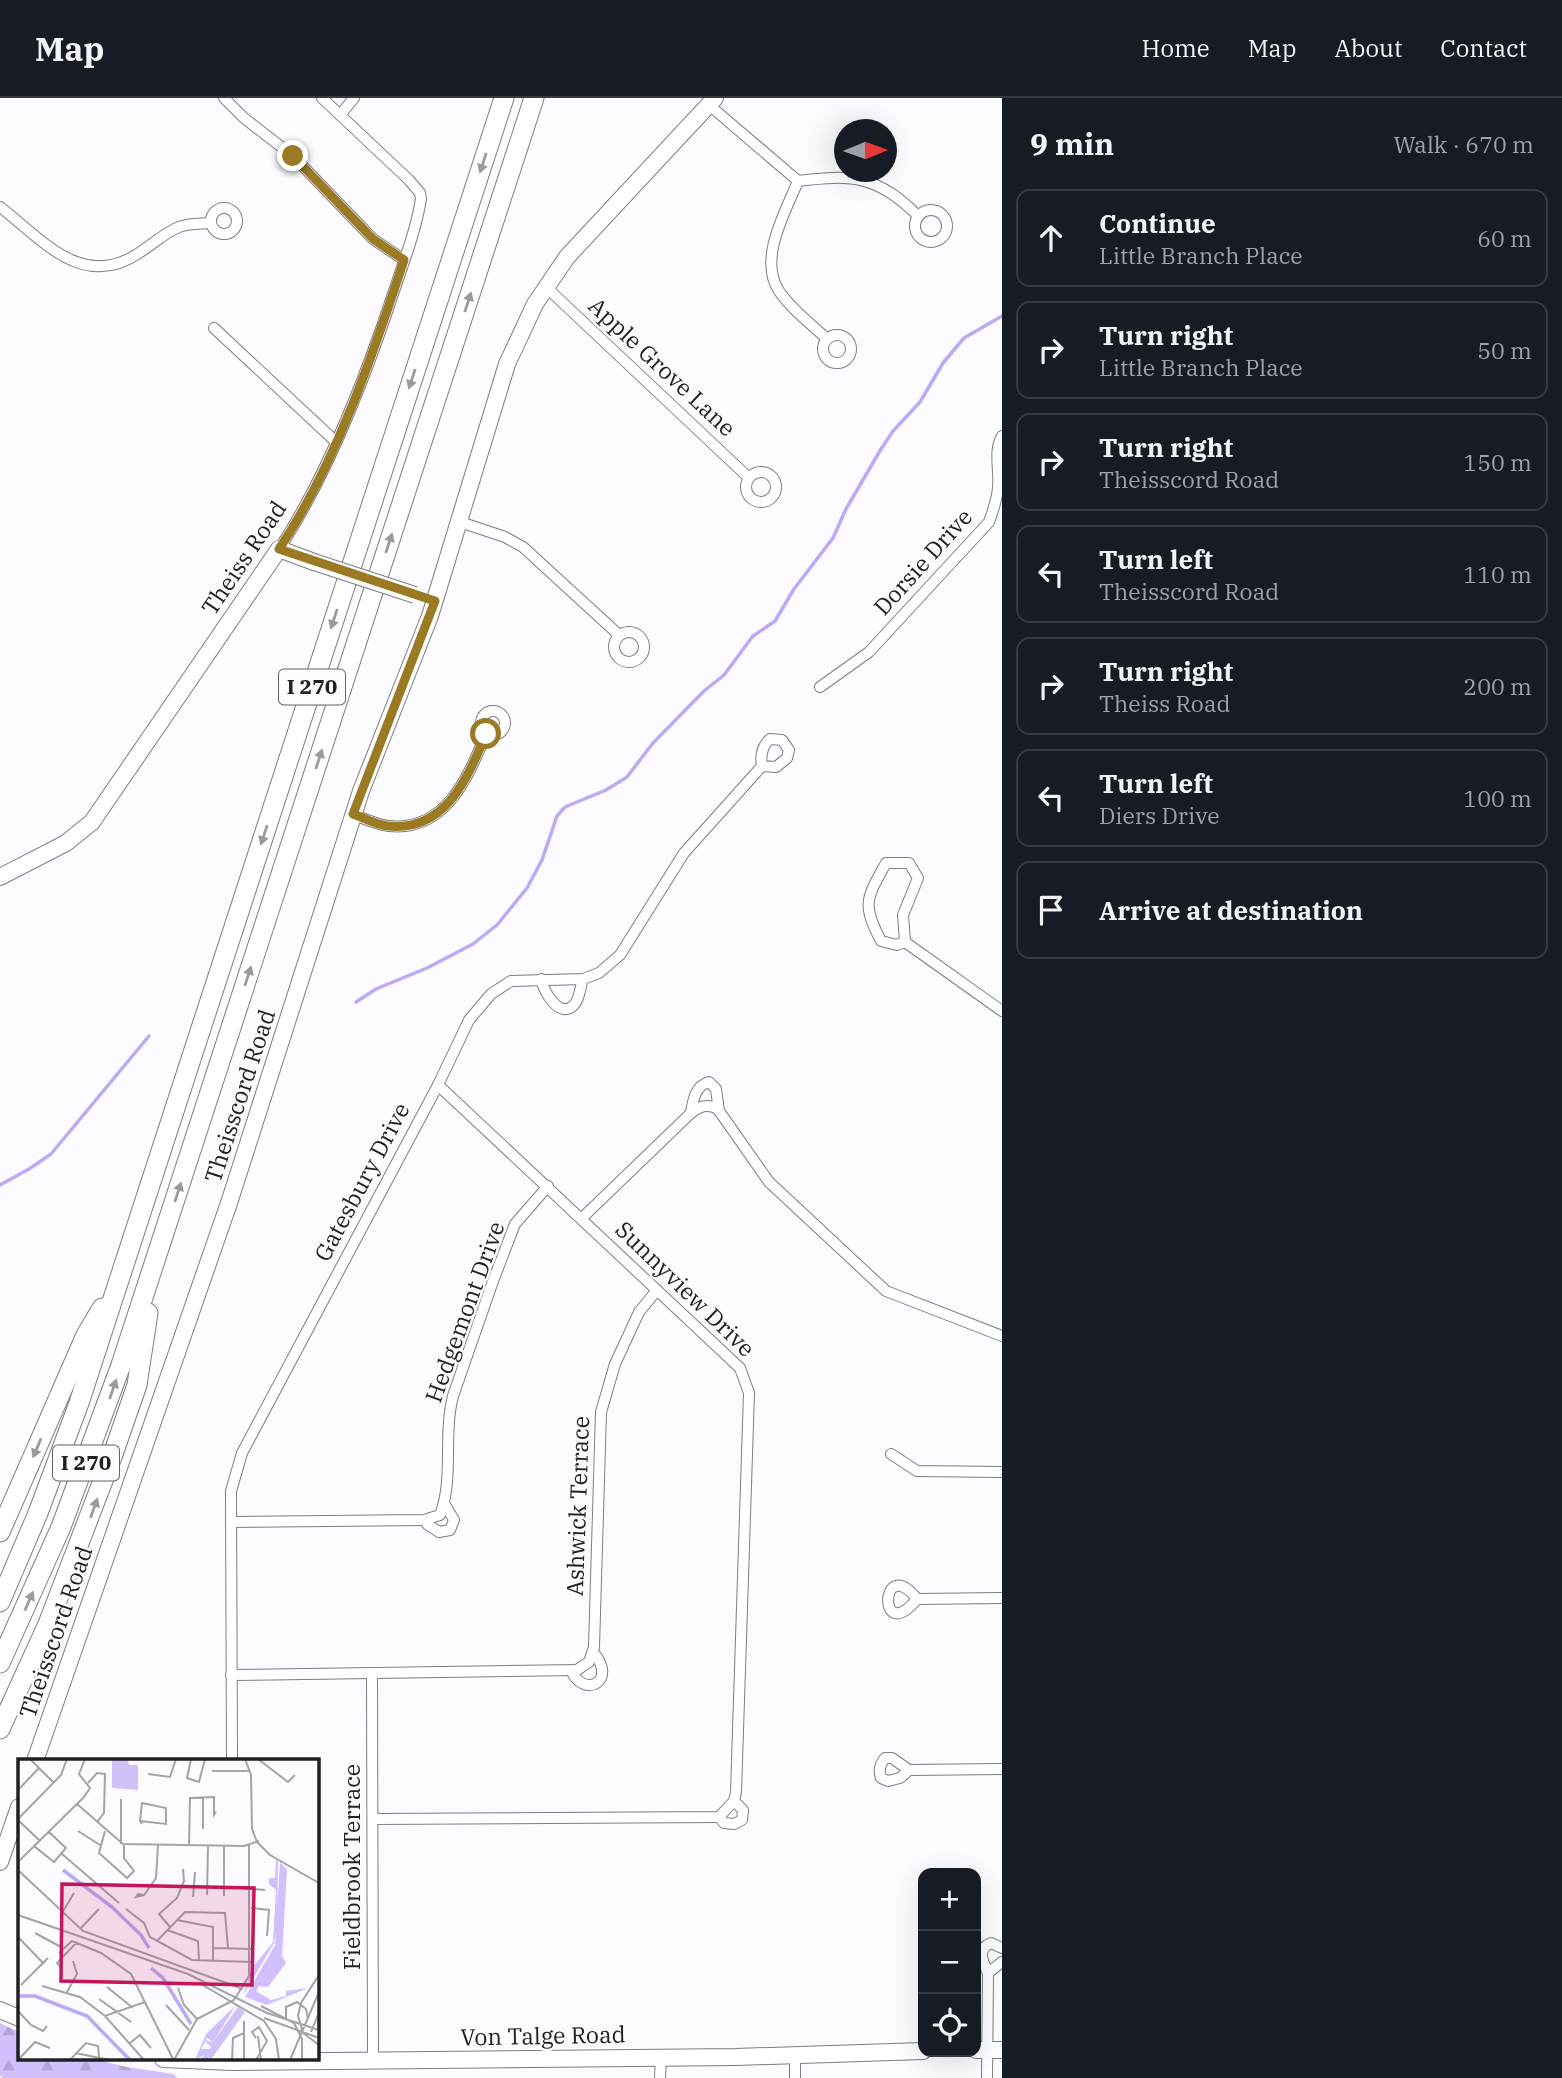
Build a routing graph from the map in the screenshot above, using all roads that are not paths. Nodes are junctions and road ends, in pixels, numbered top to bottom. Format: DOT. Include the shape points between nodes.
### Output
graph roads {
  1 [pos="224,98"];
  2 [pos="322,98"];
  3 [pos="354,98"];
  4 [pos="504,98"];
  5 [pos="534,98"];
  6 [pos="712,101"];
  7 [pos="340,115"];
  8 [pos="798,181"];
  9 [pos="0,206"];
  10 [pos="918,216"];
  11 [pos="211,223"];
  12 [pos="404,260"];
  13 [pos="546,287"];
  14 [pos="214,328"];
  15 [pos="826,338"];
  16 [pos="1002,436"];
  17 [pos="335,442"];
  18 [pos="749,478"];
  19 [pos="460,522"];
  20 [pos="279,549"];
  21 [pos="435,601"];
  22 [pos="619,635"];
  23 [pos="820,687"];
  24 [pos="486,734"];
  25 [pos="762,765"];
  26 [pos="353,814"];
  27 [pos="0,877"];
  28 [pos="905,942"];
  29 [pos="541,979"];
  30 [pos="583,979"];
  31 [pos="1002,1011"];
  32 [pos="438,1086"];
  33 [pos="719,1111"];
  34 [pos="691,1113"];
  35 [pos="548,1186"];
  36 [pos="582,1218"];
  37 [pos="157,1257"];
  38 [pos="120,1276"];
  39 [pos="657,1290"];
  40 [pos="1002,1336"];
  41 [pos="891,1454"];
  42 [pos="1002,1472"];
  43 [pos="444,1503"];
  44 [pos="426,1520"];
  45 [pos="231,1522"];
  46 [pos="0,1532"];
  47 [pos="1002,1598"];
  48 [pos="918,1599"];
  49 [pos="0,1602"];
  50 [pos="593,1652"];
  51 [pos="0,1663"];
  52 [pos="571,1670"];
  53 [pos="372,1674"];
  54 [pos="231,1675"];
  55 [pos="0,1729"];
  56 [pos="36,1759"];
  57 [pos="232,1759"];
  58 [pos="1002,1769"];
  59 [pos="909,1770"];
  60 [pos="734,1801"];
  61 [pos="18,1810"];
  62 [pos="719,1817"];
  63 [pos="373,1819"];
  64 [pos="0,1862"];
  65 [pos="1002,1948"];
  66 [pos="1002,1962"];
  67 [pos="988,1973"];
  68 [pos="0,2010"];
  69 [pos="18,2018"];
  70 [pos="988,2050"];
  71 [pos="918,2051"];
  72 [pos="795,2055"];
  73 [pos="661,2057"];
  74 [pos="233,2060"];
  75 [pos="373,2060"];
  76 [pos="660,2078"];
  77 [pos="795,2078"];
  78 [pos="987,2078"];
  1 -- 12 [label="street" via="293,156 373,239"];
  2 -- 7 [label="street"];
  3 -- 7 [label="street"];
  4 -- 38 [label="highway, I 270, one-way"];
  37 -- 5 [label="highway, I 270, one-way"];
  6 -- 8 [label="street"];
  6 -- 13 [label="street" via="582,241"];
  7 -- 12 [label="street, Theiss Road" via="420,193"];
  8 -- 10 [label="street" via="866,180 883,187"];
  8 -- 15 [label="street" via="770,263 779,291"];
  9 -- 11 [label="street" via="56,254 76,264 123,263 181,226"];
  12 -- 17 [label="street, Theiss Road"];
  13 -- 18 [label="street, Apple Grove Lane"];
  13 -- 19 [label="street" via="507,364"];
  14 -- 17 [label="street"];
  16 -- 23 [label="street, Dorsie Drive" via="997,456 999,486 989,522 869,652"];
  17 -- 20 [label="street, Theiss Road" via="302,514"];
  19 -- 21 [label="street"];
  19 -- 22 [label="street" via="523,547"];
  20 -- 21 [label="street, bridge"];
  20 -- 27 [label="street, Theiss Road" via="92,822 66,843"];
  21 -- 26 [label="street, Theisscord Road"];
  24 -- 26 [label="street" via="458,793 434,815 387,826"];
  25 -- 30 [label="street, Gatesbury Drive" via="684,853 620,955 599,973"];
  26 -- 56 [label="street, Theisscord Road" via="229,1203"];
  28 -- 28 [label="street" via="903,915 918,878 909,863 887,863 868,897 872,923 881,941"];
  28 -- 31 [label="street"];
  29 -- 30 [label="street, Gatesbury Drive"];
  29 -- 30 [label="street" via="548,995 563,1009 577,1002"];
  29 -- 32 [label="street, Gatesbury Drive" via="511,981 491,994 469,1020"];
  32 -- 35 [label="street, Sunnyview Drive"];
  32 -- 45 [label="street, Gatesbury Drive" via="243,1453 231,1491"];
  33 -- 34 [label="street" via="708,1105"];
  33 -- 34 [label="street" via="716,1089 709,1082 695,1094"];
  33 -- 40 [label="street" via="769,1182 886,1292"];
  34 -- 36 [label="street"];
  35 -- 36 [label="street, Sunnyview Drive"];
  35 -- 43 [label="street, Hedgemont Drive" via="515,1224 453,1396"];
  36 -- 39 [label="street, Sunnyview Drive"];
  51 -- 37 [label="highway, I 270, one-way" via="82,1473"];
  55 -- 37 [label="highway, one-way" via="70,1571 137,1385"];
  38 -- 46 [label="highway, one-way" via="86,1335"];
  38 -- 49 [label="highway, I 270" via="59,1459"];
  39 -- 50 [label="street, Ashwick Terrace" via="639,1312 620,1353 601,1412"];
  39 -- 60 [label="street, Sunnyview Drive" via="740,1368 750,1394"];
  41 -- 42 [label="street" via="917,1471"];
  43 -- 44 [label="street" via="440,1515"];
  43 -- 44 [label="street, Hedgemont Drive" via="454,1520 450,1530 439,1532"];
  44 -- 45 [label="street, Hedgemont Drive"];
  45 -- 54 [label="street, Gatesbury Drive"];
  47 -- 48 [label="street"];
  50 -- 52 [label="street" via="589,1662"];
  50 -- 52 [label="street, Ashwick Terrace" via="604,1673 598,1682 585,1685"];
  52 -- 53 [label="street, Ashwick Terrace"];
  53 -- 54 [label="street, Ashwick Terrace"];
  53 -- 63 [label="street, Fieldbrook Terrace"];
  54 -- 57 [label="street, Gatesbury Drive"];
  58 -- 59 [label="street"];
  60 -- 62 [label="street"];
  60 -- 62 [label="street, Sunnyview Drive" via="743,1810 742,1819 734,1824"];
  61 -- 64 [label="street"];
  62 -- 63 [label="street, Sunnyview Drive"];
  63 -- 75 [label="street, Fieldbrook Terrace"];
  65 -- 67 [label="street" via="991,1943 984,1947 981,1956"];
  66 -- 67 [label="street"];
  67 -- 70 [label="street"];
  68 -- 69 [label="street"];
  70 -- 78 [label="street"];
  71 -- 72 [label="street, Von Talge Road"];
  72 -- 73 [label="street, Von Talge Road"];
  72 -- 77 [label="street"];
  73 -- 75 [label="street, Von Talge Road"];
  73 -- 76 [label="street"];
  74 -- 75 [label="street, Von Talge Road"];
}
